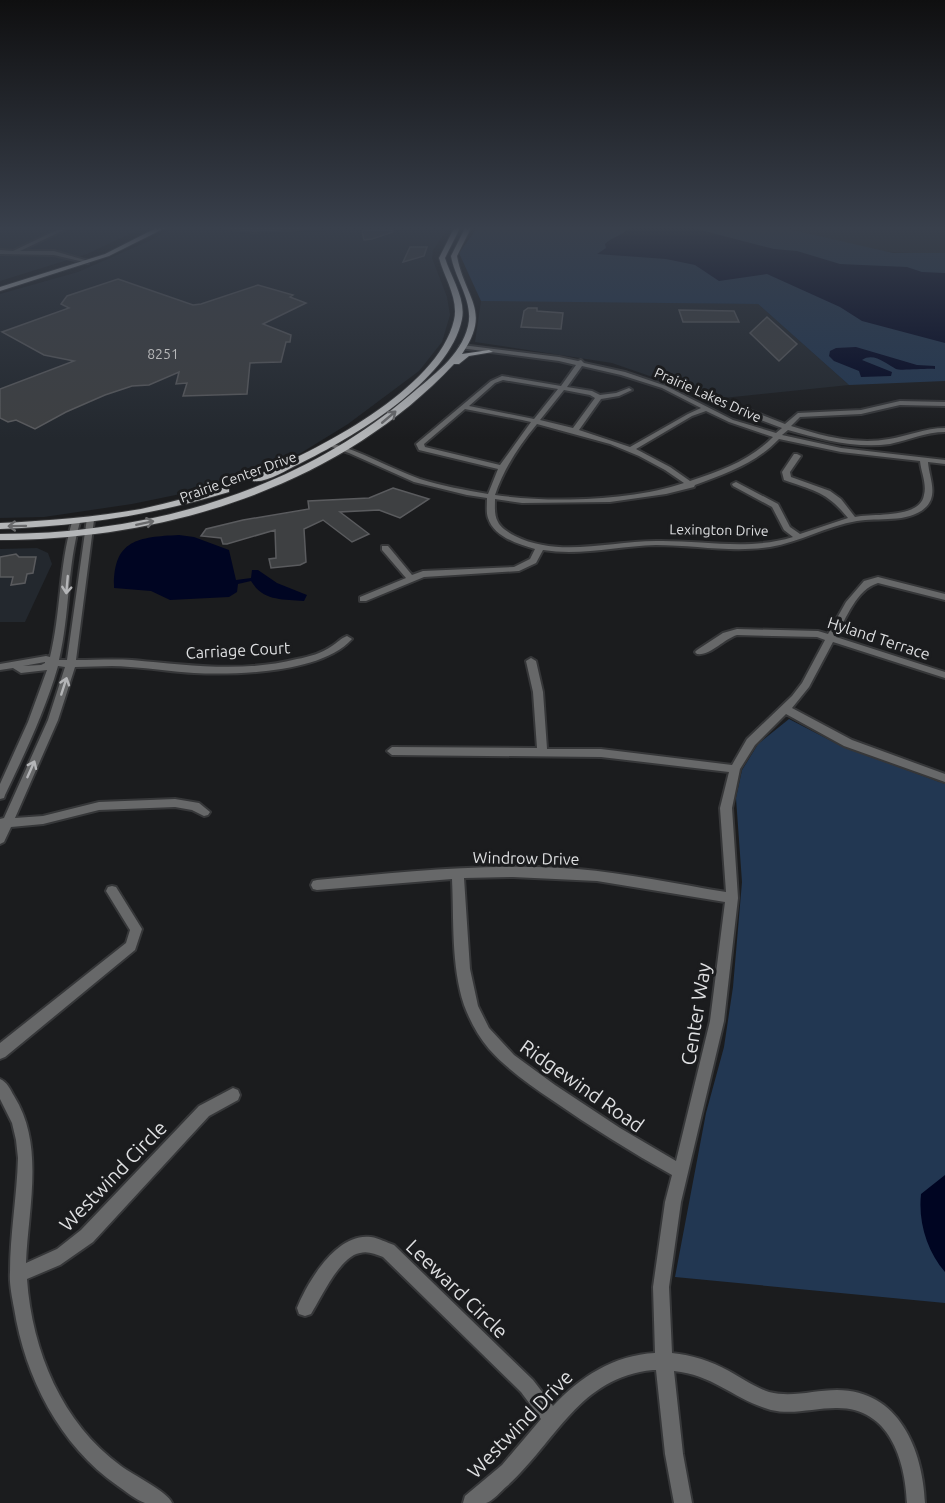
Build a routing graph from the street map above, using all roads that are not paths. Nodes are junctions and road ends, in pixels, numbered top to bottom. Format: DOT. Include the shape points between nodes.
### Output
graph roads {
  1 [pos="456,298"];
  2 [pos="468,298"];
  3 [pos="469,334"];
  4 [pos="450,346"];
  5 [pos="462,347"];
  6 [pos="489,350"];
  7 [pos="581,362"];
  8 [pos="431,381"];
  9 [pos="561,388"];
  10 [pos="629,390"];
  11 [pos="599,397"];
  12 [pos="945,404"];
  13 [pos="464,407"];
  14 [pos="706,408"];
  15 [pos="740,408"];
  16 [pos="534,423"];
  17 [pos="787,426"];
  18 [pos="945,430"];
  19 [pos="574,432"];
  20 [pos="777,437"];
  21 [pos="330,445"];
  22 [pos="341,450"];
  23 [pos="629,450"];
  24 [pos="797,456"];
  25 [pos="924,460"];
  26 [pos="945,462"];
  27 [pos="502,468"];
  28 [pos="736,484"];
  29 [pos="691,485"];
  30 [pos="492,497"];
  31 [pos="853,519"];
  32 [pos="90,520"];
  33 [pos="76,522"];
  34 [pos="0,526"];
  35 [pos="88,533"];
  36 [pos="71,535"];
  37 [pos="0,537"];
  38 [pos="798,537"];
  39 [pos="540,547"];
  40 [pos="385,548"];
  41 [pos="410,578"];
  42 [pos="945,597"];
  43 [pos="363,599"];
  44 [pos="831,638"];
  45 [pos="347,639"];
  46 [pos="700,652"];
  47 [pos="531,661"];
  48 [pos="53,663"];
  49 [pos="71,664"];
  50 [pos="0,667"];
  51 [pos="945,675"];
  52 [pos="786,709"];
  53 [pos="392,751"];
  54 [pos="542,751"];
  55 [pos="735,769"];
  56 [pos="945,778"];
  57 [pos="0,795"];
  58 [pos="204,812"];
  59 [pos="4,823"];
  60 [pos="0,839"];
  61 [pos="458,873"];
  62 [pos="317,885"];
  63 [pos="112,891"];
  64 [pos="732,898"];
  65 [pos="0,1052"];
  66 [pos="0,1086"];
  67 [pos="233,1095"];
  68 [pos="681,1172"];
  69 [pos="17,1274"];
  70 [pos="305,1308"];
  71 [pos="664,1362"];
  72 [pos="551,1418"];
  73 [pos="163,1503"];
  74 [pos="472,1503"];
  75 [pos="683,1503"];
  76 [pos="916,1503"];
  1 -- 4 [label="main road, Prairie Center Drive" via="457,328"];
  2 -- 3 [label="main road, Prairie Center Drive" via="472,310"];
  3 -- 5 [label="main road, Prairie Center Drive"];
  3 -- 6 [label="main road" via="474,344"];
  4 -- 5 [label="street, Prairie Lakes Drive"];
  4 -- 21 [label="main road, Prairie Center Drive" via="421,378"];
  5 -- 6 [label="street, Prairie Lakes Drive"];
  5 -- 8 [label="main road, Prairie Center Drive"];
  6 -- 7 [label="street, Prairie Lakes Drive"];
  6 -- 8 [label="main road" via="463,356"];
  7 -- 9 [label="street"];
  7 -- 14 [label="street, Prairie Lakes Drive" via="644,379"];
  22 -- 8 [label="main road, Prairie Center Drive, one-way" via="381,424"];
  9 -- 11 [label="street"];
  9 -- 13 [label="street" via="502,378 493,381"];
  9 -- 16 [label="street"];
  10 -- 11 [label="street"];
  11 -- 19 [label="street"];
  12 -- 17 [label="street" via="900,403 861,412 806,413 793,418"];
  13 -- 16 [label="street"];
  13 -- 27 [label="street" via="420,447"];
  14 -- 20 [label="street, Prairie Lakes Drive"];
  14 -- 23 [label="street"];
  15 -- 17 [label="street"];
  16 -- 19 [label="street"];
  16 -- 27 [label="street"];
  17 -- 18 [label="street" via="838,439 881,443 923,431"];
  17 -- 20 [label="street"];
  19 -- 23 [label="street"];
  20 -- 25 [label="street, Prairie Lakes Drive"];
  20 -- 29 [label="street" via="735,468"];
  21 -- 22 [label="street"];
  21 -- 32 [label="main road, Prairie Center Drive" via="216,493"];
  22 -- 30 [label="street" via="345,456 393,475"];
  35 -- 22 [label="main road, Prairie Center Drive, one-way" via="160,519 228,499 288,477"];
  23 -- 29 [label="street"];
  24 -- 31 [label="street" via="786,472 788,478 827,493"];
  25 -- 26 [label="street, Prairie Lakes Drive"];
  25 -- 31 [label="street, Lexington Drive" via="929,487 921,507 902,515"];
  27 -- 30 [label="street"];
  28 -- 38 [label="street" via="775,506 787,528"];
  29 -- 30 [label="street" via="638,497 580,502"];
  30 -- 39 [label="street, Lexington Drive" via="490,514 502,531"];
  31 -- 38 [label="street, Lexington Drive"];
  32 -- 33 [label="main road, Prairie Center Drive"];
  32 -- 35 [label="street"];
  33 -- 34 [label="main road, Prairie Center Drive, one-way"];
  33 -- 36 [label="street"];
  35 -- 36 [label="main road, Prairie Center Drive"];
  35 -- 49 [label="street"];
  36 -- 37 [label="main road, Prairie Center Drive"];
  36 -- 48 [label="street, one-way"];
  38 -- 39 [label="street, Lexington Drive" via="758,547 655,543"];
  39 -- 41 [label="street" via="534,561 516,569"];
  40 -- 41 [label="street"];
  41 -- 43 [label="street"];
  42 -- 44 [label="street, Center Way" via="870,581 859,591"];
  44 -- 46 [label="street, Hyland Terrace" via="811,633 737,632 726,634"];
  44 -- 51 [label="street, Hyland Terrace"];
  44 -- 52 [label="street, Center Way" via="806,685"];
  45 -- 49 [label="street, Carriage Court" via="322,657 269,666 197,670 122,663"];
  47 -- 54 [label="street" via="538,692"];
  48 -- 49 [label="street, Carriage Court"];
  48 -- 50 [label="street, Carriage Court" via="21,670 16,666"];
  48 -- 57 [label="street" via="27,739"];
  59 -- 49 [label="street, one-way" via="53,720"];
  52 -- 55 [label="street, Center Way" via="751,742"];
  52 -- 56 [label="street" via="858,747"];
  53 -- 54 [label="street"];
  54 -- 55 [label="street" via="601,753"];
  55 -- 64 [label="street, Center Way" via="726,808"];
  58 -- 59 [label="street" via="195,806 175,804 99,806 43,820"];
  59 -- 60 [label="street"];
  61 -- 62 [label="street, Windrow Drive"];
  61 -- 64 [label="street, Windrow Drive" via="576,874"];
  61 -- 68 [label="street, Ridgewind Road" via="465,978 478,1022 492,1042 509,1060 613,1134"];
  63 -- 65 [label="street" via="136,929 131,946"];
  64 -- 68 [label="street, Center Way" via="717,1021"];
  66 -- 69 [label="street" via="20,1122 27,1158"];
  67 -- 69 [label="street, Westwind Circle" via="204,1112 66,1255 41,1268"];
  68 -- 71 [label="street, Center Way" via="661,1287"];
  69 -- 73 [label="street" via="35,1361 53,1399 76,1435 104,1464"];
  70 -- 72 [label="street, Leeward Circle" via="337,1257 355,1245 374,1243 388,1251 527,1386"];
  71 -- 72 [label="street, Westwind Drive" via="620,1367 597,1378"];
  71 -- 75 [label="street, Center Way"];
  71 -- 76 [label="street, Westwind Drive" via="697,1365 773,1402 794,1405 842,1398 872,1408 898,1434 910,1454"];
  72 -- 74 [label="street, Westwind Drive" via="528,1451 497,1484"];
}
